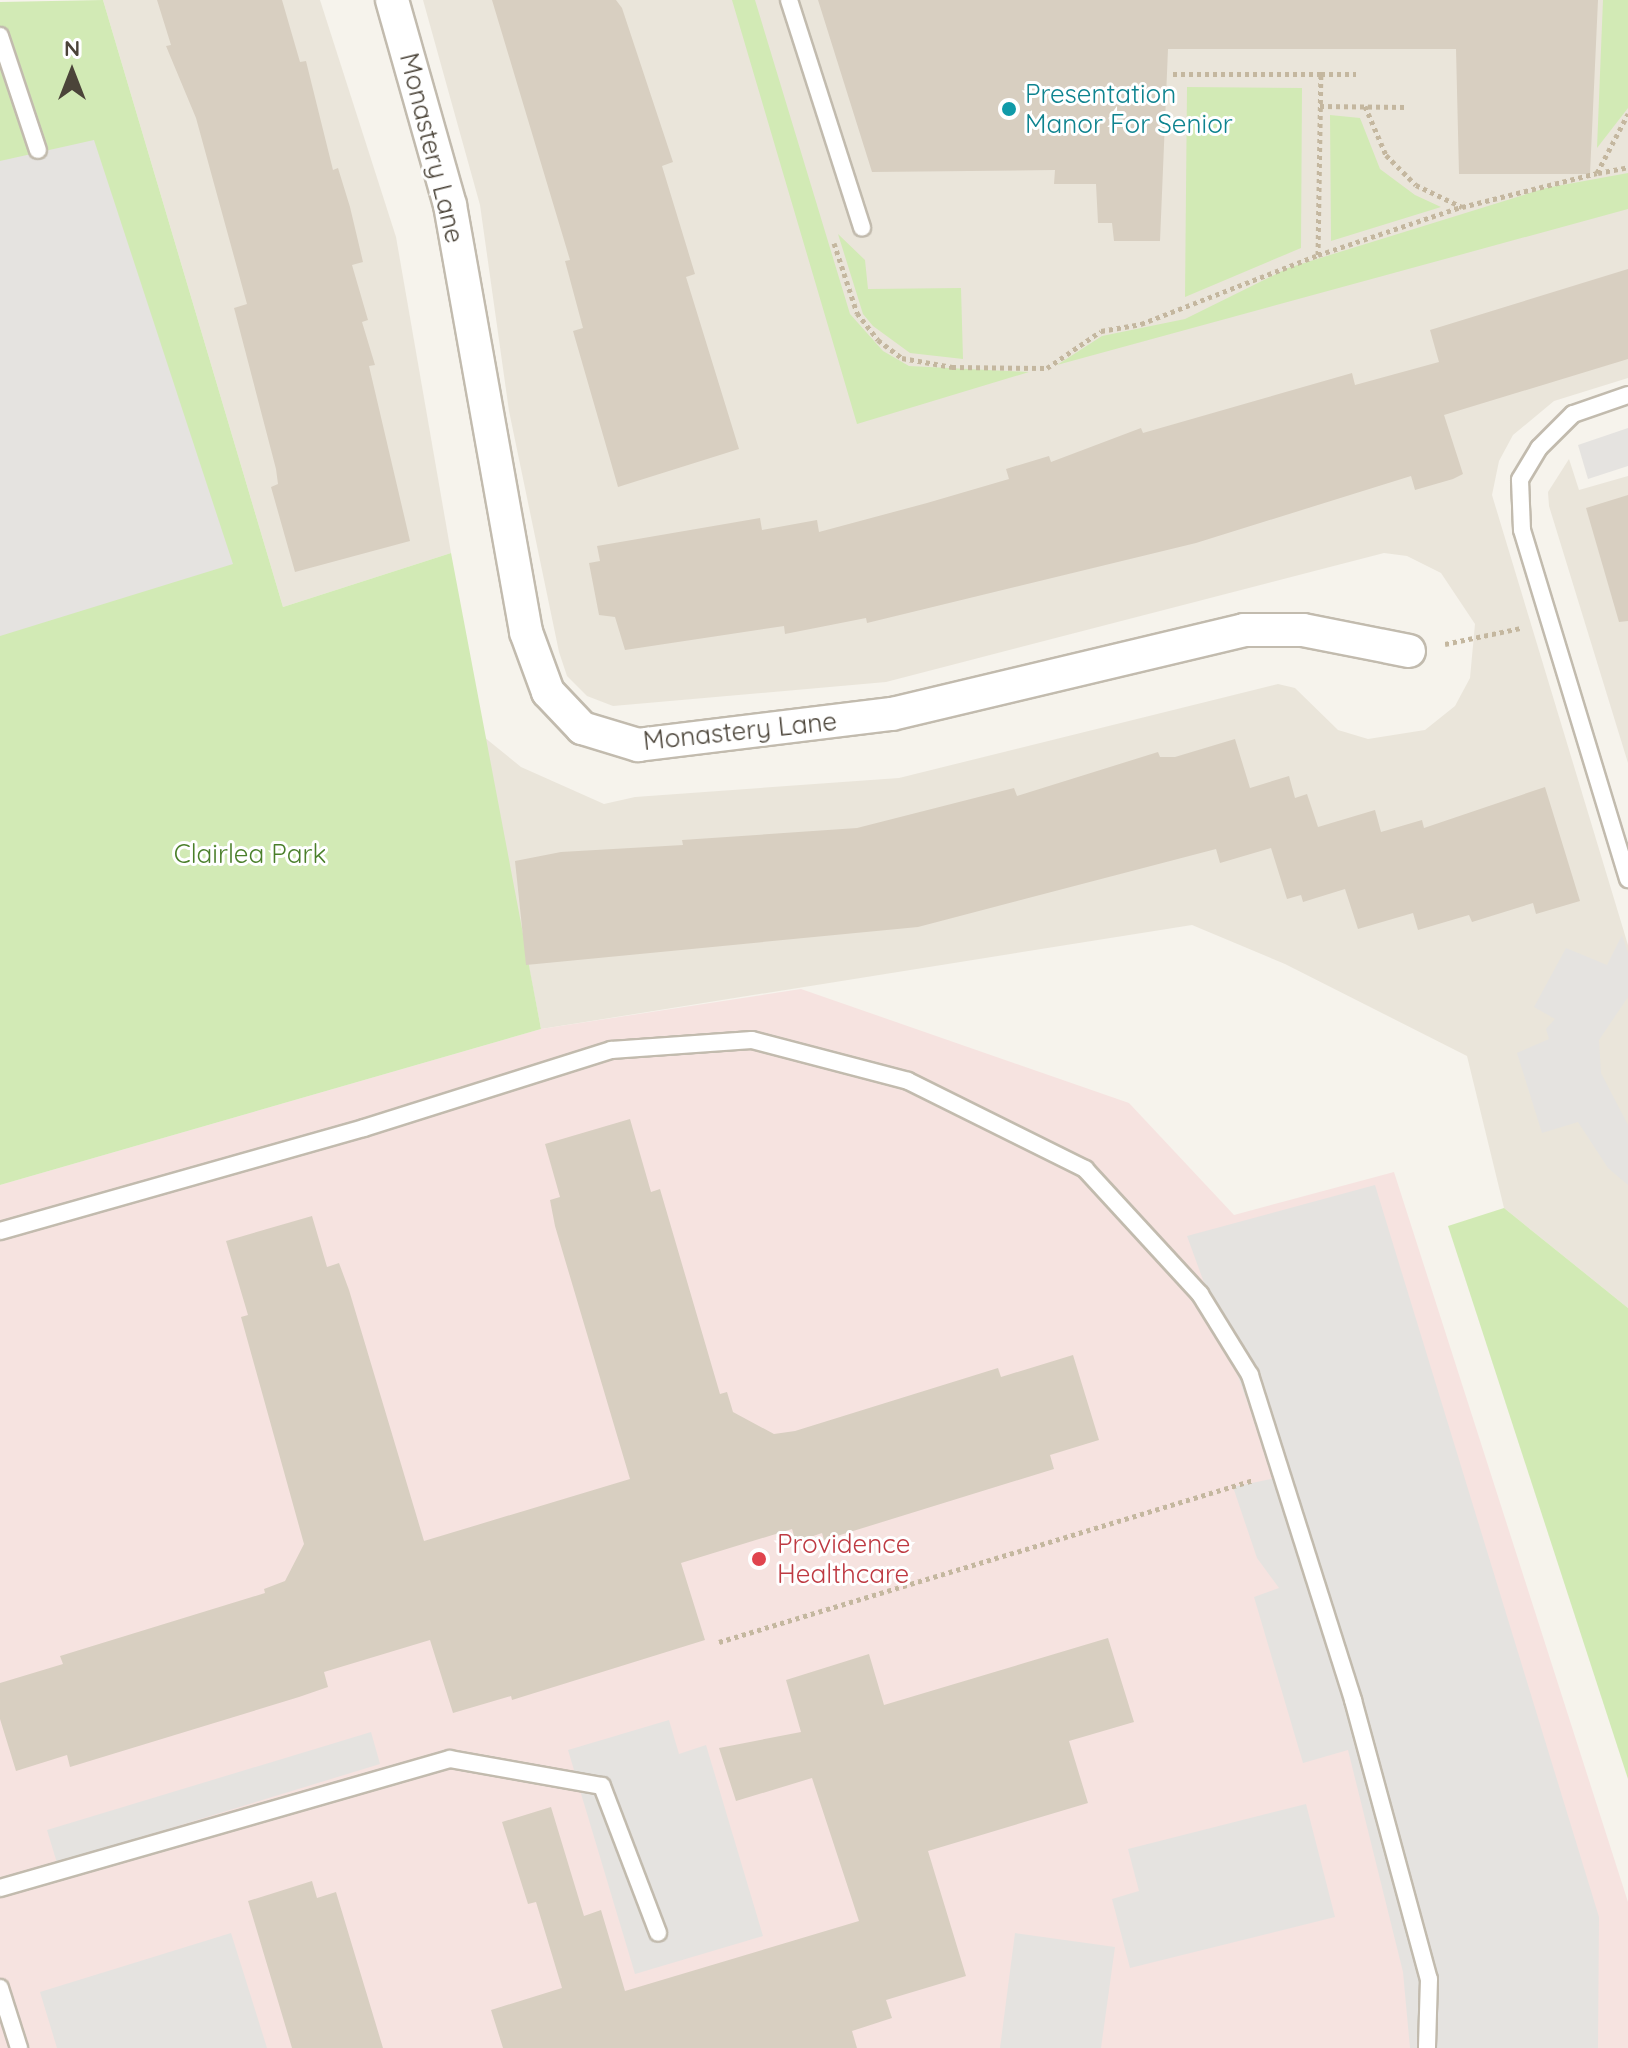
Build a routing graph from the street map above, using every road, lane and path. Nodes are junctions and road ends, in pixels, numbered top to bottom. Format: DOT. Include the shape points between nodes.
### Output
graph roads {
  1 [pos="392,0"];
  2 [pos="789,0"];
  3 [pos="0,36"];
  4 [pos="1172,74"];
  5 [pos="1321,74"];
  6 [pos="1356,74"];
  7 [pos="1320,106"];
  8 [pos="1365,106"];
  9 [pos="1406,107"];
  10 [pos="1628,114"];
  11 [pos="38,150"];
  12 [pos="1628,167"];
  13 [pos="1597,173"];
  14 [pos="1462,207"];
  15 [pos="862,228"];
  16 [pos="831,233"];
  17 [pos="1318,255"];
  18 [pos="1628,395"];
  19 [pos="1550,629"];
  20 [pos="1409,651"];
  21 [pos="1628,879"];
  22 [pos="0,1231"];
  23 [pos="1279,1472"];
  24 [pos="719,1642"];
  25 [pos="0,1888"];
  26 [pos="658,1933"];
  27 [pos="0,1988"];
  28 [pos="19,2048"];
  29 [pos="1427,2048"];
  1 -- 20 [label="street, Monastery Lane" via="450,205 526,632 548,692 582,728 638,745 892,714 1244,630 1303,630"];
  2 -- 15 [label="lane"];
  3 -- 11 [label="lane"];
  4 -- 5 [label="path"];
  5 -- 6 [label="path"];
  5 -- 7 [label="path"];
  7 -- 8 [label="path"];
  7 -- 17 [label="path"];
  8 -- 9 [label="path"];
  8 -- 14 [label="path" via="1386,155 1416,185"];
  10 -- 13 [label="path"];
  12 -- 13 [label="path"];
  13 -- 14 [label="path"];
  14 -- 17 [label="path"];
  16 -- 17 [label="path" via="857,313 878,340 902,358 952,367 1047,368 1101,331 1141,324"];
  18 -- 19 [label="lane" via="1573,414 1539,448 1520,480 1522,530"];
  19 -- 20 [label="path" via="1525,627"];
  19 -- 21 [label="lane"];
  22 -- 23 [label="lane" via="364,1128 611,1050 752,1040 908,1081 1085,1169 1200,1294 1250,1375"];
  23 -- 24 [label="path"];
  23 -- 29 [label="lane" via="1353,1700 1429,1979"];
  25 -- 26 [label="lane" via="450,1759 602,1786"];
  27 -- 28 [label="lane"];
}
